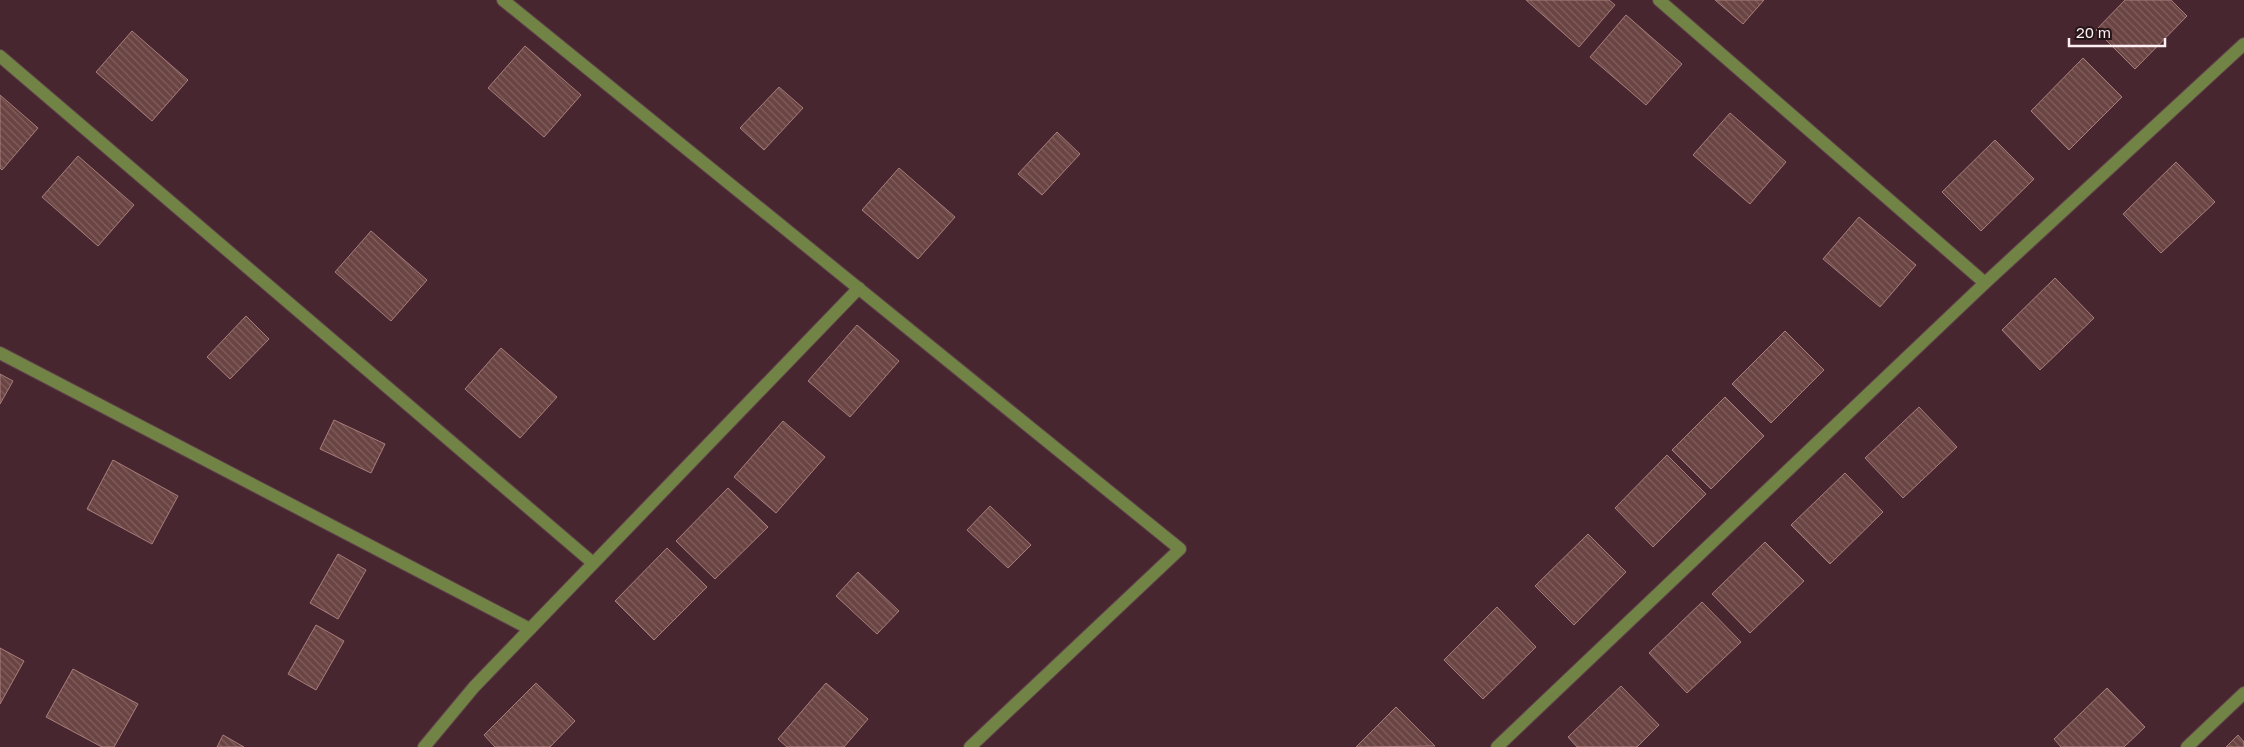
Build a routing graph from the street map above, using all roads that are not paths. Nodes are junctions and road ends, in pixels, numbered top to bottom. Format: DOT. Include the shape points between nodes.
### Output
graph roads {
  1 [pos="503,0"];
  2 [pos="1659,0"];
  3 [pos="2244,44"];
  4 [pos="0,56"];
  5 [pos="1984,283"];
  6 [pos="859,288"];
  7 [pos="0,353"];
  8 [pos="593,563"];
  9 [pos="530,629"];
  10 [pos="2244,693"];
  11 [pos="424,747"];
  12 [pos="970,747"];
  13 [pos="1497,747"];
  14 [pos="2187,747"];
  1 -- 6 [label="street"];
  2 -- 5 [label="street"];
  3 -- 5 [label="street"];
  4 -- 8 [label="street"];
  5 -- 13 [label="street"];
  6 -- 8 [label="street"];
  6 -- 12 [label="street" via="1180,549"];
  7 -- 9 [label="street"];
  8 -- 9 [label="street"];
  9 -- 11 [label="street" via="474,687"];
  10 -- 14 [label="street"];
}
